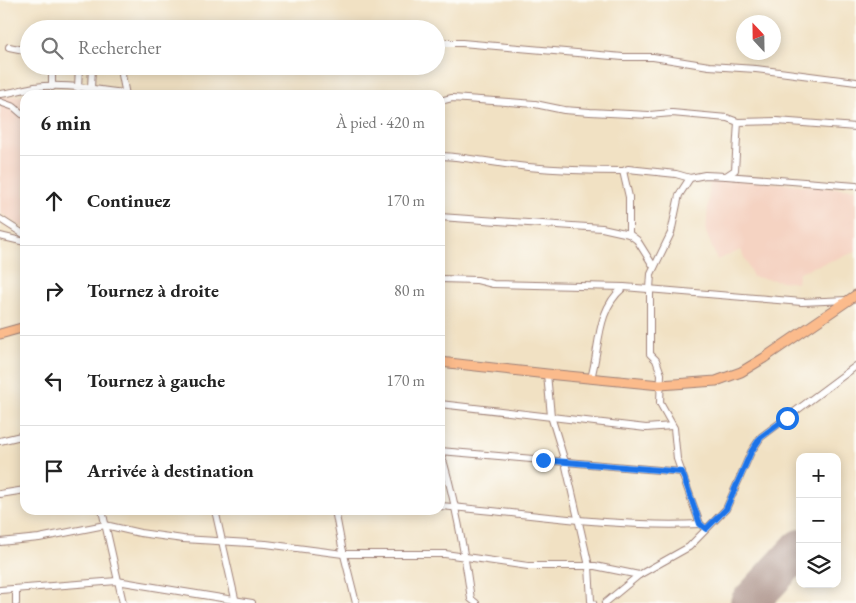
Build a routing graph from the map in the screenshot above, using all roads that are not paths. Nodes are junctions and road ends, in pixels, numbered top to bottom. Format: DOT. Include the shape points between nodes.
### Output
graph roads {
  1 [pos="445,43"];
  2 [pos="9,47"];
  3 [pos="20,49"];
  4 [pos="52,75"];
  5 [pos="79,75"];
  6 [pos="92,75"];
  7 [pos="122,75"];
  8 [pos="856,82"];
  9 [pos="52,87"];
  10 [pos="78,88"];
  11 [pos="91,89"];
  12 [pos="98,90"];
  13 [pos="124,90"];
  14 [pos="0,94"];
  15 [pos="445,100"];
  16 [pos="0,102"];
  17 [pos="20,112"];
  18 [pos="738,122"];
  19 [pos="856,127"];
  20 [pos="445,156"];
  21 [pos="623,171"];
  22 [pos="726,176"];
  23 [pos="690,178"];
  24 [pos="856,186"];
  25 [pos="445,217"];
  26 [pos="0,219"];
  27 [pos="20,232"];
  28 [pos="629,234"];
  29 [pos="0,236"];
  30 [pos="20,241"];
  31 [pos="654,267"];
  32 [pos="445,279"];
  33 [pos="624,288"];
  34 [pos="650,289"];
  35 [pos="853,297"];
  36 [pos="20,328"];
  37 [pos="0,334"];
  38 [pos="445,363"];
  39 [pos="856,366"];
  40 [pos="547,374"];
  41 [pos="591,378"];
  42 [pos="660,385"];
  43 [pos="445,405"];
  44 [pos="551,416"];
  45 [pos="672,426"];
  46 [pos="20,436"];
  47 [pos="0,441"];
  48 [pos="445,451"];
  49 [pos="565,462"];
  50 [pos="445,467"];
  51 [pos="682,472"];
  52 [pos="20,491"];
  53 [pos="0,494"];
  54 [pos="445,506"];
  55 [pos="455,507"];
  56 [pos="103,515"];
  57 [pos="216,515"];
  58 [pos="336,515"];
  59 [pos="577,520"];
  60 [pos="700,524"];
  61 [pos="105,525"];
  62 [pos="706,529"];
  63 [pos="222,540"];
  64 [pos="0,542"];
  65 [pos="343,554"];
  66 [pos="463,556"];
  67 [pos="589,566"];
  68 [pos="640,575"];
  69 [pos="118,581"];
  70 [pos="16,588"];
  71 [pos="0,590"];
  72 [pos="236,602"];
  73 [pos="16,603"];
  74 [pos="123,603"];
  75 [pos="252,603"];
  76 [pos="356,603"];
  77 [pos="476,603"];
  78 [pos="593,603"];
  79 [pos="605,603"];
  1 -- 8 [label="street" via="652,57"];
  2 -- 3 [label="street"];
  4 -- 9 [label="street"];
  5 -- 10 [label="street"];
  6 -- 11 [label="street"];
  7 -- 13 [label="street"];
  9 -- 10 [label="street"];
  9 -- 14 [label="street"];
  10 -- 11 [label="street"];
  11 -- 12 [label="street"];
  15 -- 18 [label="street" via="535,104 564,110 649,116 708,116"];
  16 -- 17 [label="street"];
  18 -- 19 [label="street" via="777,121"];
  18 -- 22 [label="street" via="735,170"];
  20 -- 21 [label="street" via="529,167"];
  21 -- 23 [label="street" via="676,174"];
  21 -- 28 [label="street" via="629,197"];
  22 -- 23 [label="street" via="705,174"];
  22 -- 24 [label="street"];
  23 -- 31 [label="street" via="679,195 671,233"];
  25 -- 28 [label="street" via="602,228"];
  26 -- 27 [label="street"];
  28 -- 31 [label="street" via="637,240"];
  29 -- 30 [label="street"];
  31 -- 34 [label="street"];
  32 -- 33 [label="street"];
  33 -- 34 [label="street"];
  33 -- 41 [label="street" via="616,293 608,306"];
  34 -- 35 [label="street" via="802,302"];
  34 -- 42 [label="street" via="650,354 656,360"];
  35 -- 42 [label="main road" via="741,372 716,382"];
  36 -- 37 [label="main road"];
  38 -- 40 [label="main road"];
  39 -- 62 [label="street" via="761,437 726,509"];
  40 -- 41 [label="main road"];
  40 -- 44 [label="street"];
  41 -- 42 [label="main road"];
  42 -- 45 [label="street" via="660,404"];
  43 -- 44 [label="street"];
  44 -- 45 [label="street" via="646,428"];
  44 -- 49 [label="street"];
  45 -- 51 [label="street"];
  46 -- 47 [label="street"];
  48 -- 49 [label="street"];
  49 -- 51 [label="street"];
  49 -- 59 [label="street"];
  50 -- 55 [label="street"];
  51 -- 60 [label="street"];
  52 -- 53 [label="street"];
  54 -- 55 [label="street"];
  55 -- 59 [label="street"];
  55 -- 66 [label="street"];
  56 -- 61 [label="street"];
  57 -- 63 [label="street"];
  58 -- 65 [label="street"];
  59 -- 60 [label="street"];
  59 -- 67 [label="street"];
  60 -- 62 [label="street"];
  61 -- 63 [label="street" via="183,539"];
  61 -- 64 [label="street"];
  61 -- 69 [label="street"];
  62 -- 68 [label="street" via="689,547"];
  63 -- 65 [label="street"];
  63 -- 72 [label="street"];
  65 -- 66 [label="street"];
  65 -- 76 [label="street"];
  66 -- 67 [label="street" via="528,566"];
  66 -- 77 [label="street" via="471,599"];
  67 -- 68 [label="street"];
  67 -- 78 [label="street"];
  68 -- 79 [label="street"];
  69 -- 70 [label="street"];
  69 -- 72 [label="street"];
  69 -- 74 [label="street"];
  70 -- 71 [label="street"];
  70 -- 73 [label="street"];
  72 -- 75 [label="street"];
}
